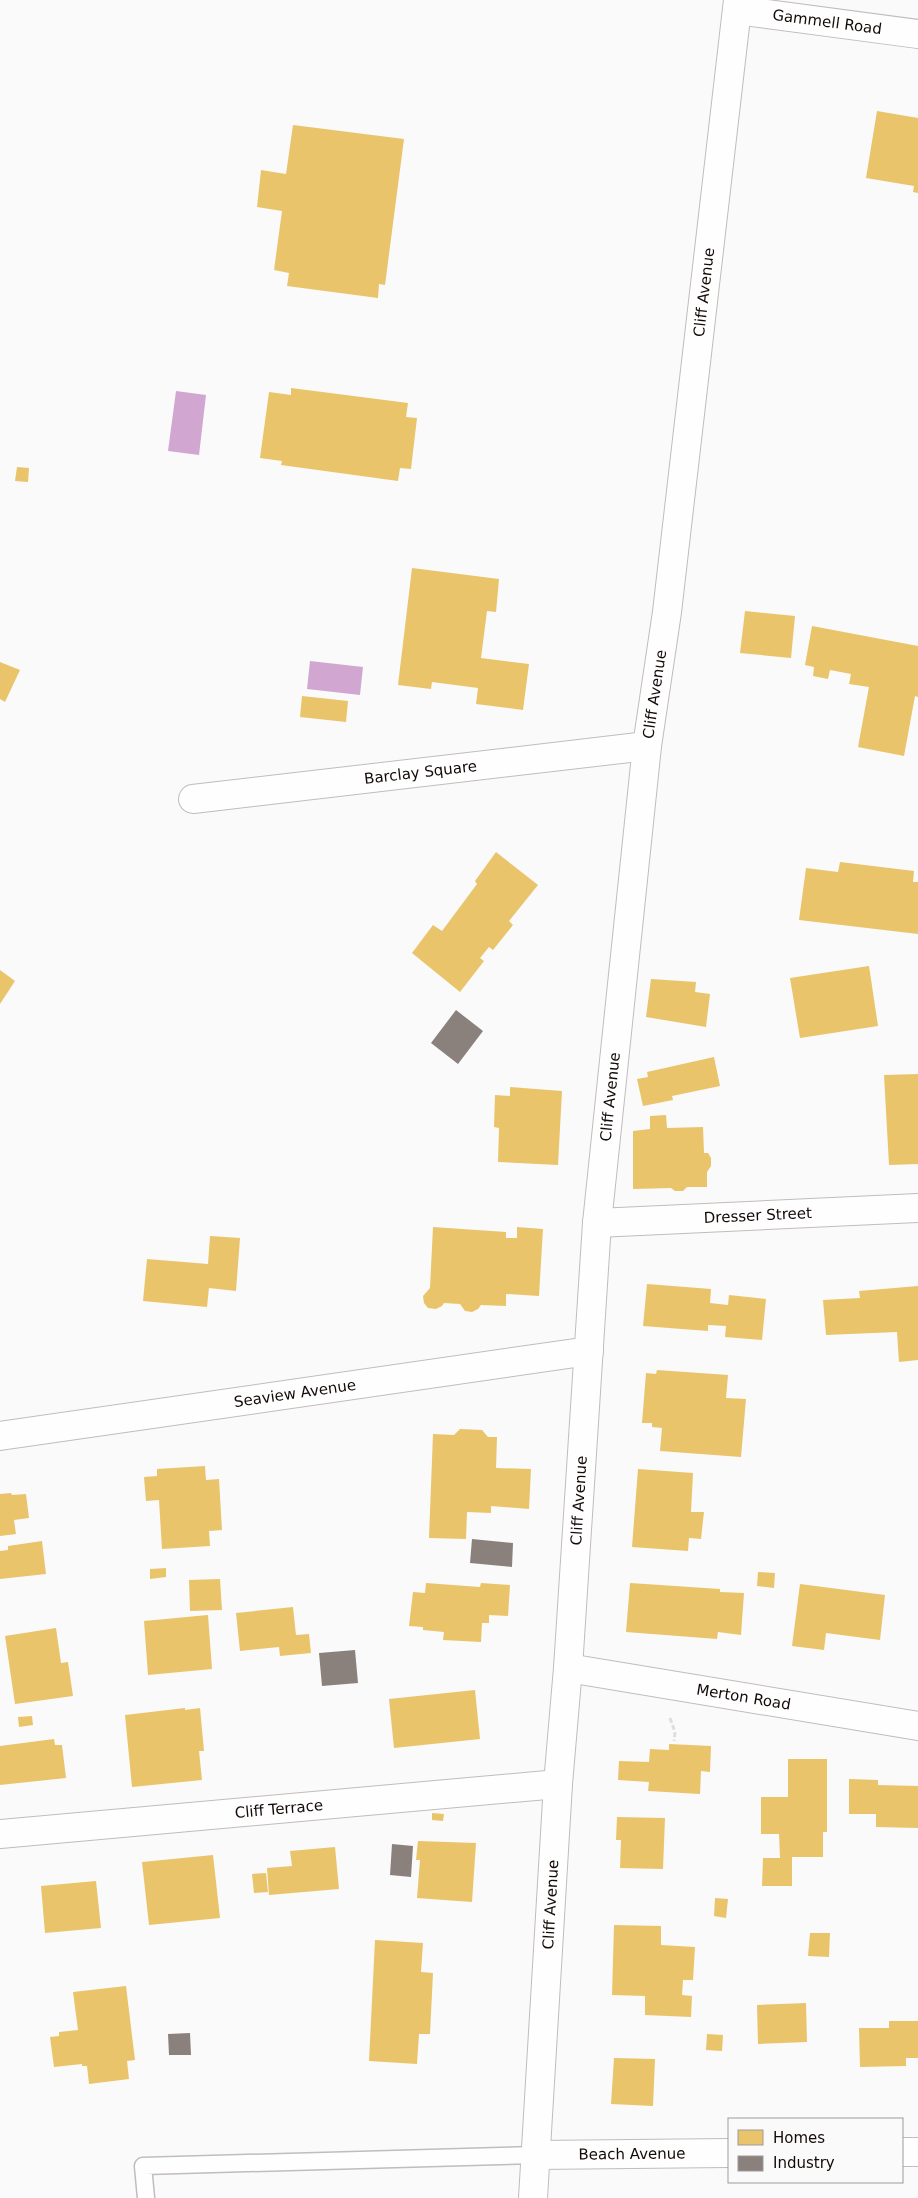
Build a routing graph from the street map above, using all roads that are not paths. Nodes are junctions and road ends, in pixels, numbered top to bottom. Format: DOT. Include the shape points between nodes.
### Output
graph roads {
  1 [pos="737,5"];
  2 [pos="918,34"];
  3 [pos="647,746"];
  4 [pos="193,799"];
  5 [pos="918,1208"];
  6 [pos="597,1223"];
  7 [pos="589,1351"];
  8 [pos="0,1436"];
  9 [pos="568,1668"];
  10 [pos="918,1726"];
  11 [pos="558,1784"];
  12 [pos="0,1834"];
  13 [pos="903,2152"];
  14 [pos="918,2152"];
  15 [pos="728,2153"];
  16 [pos="536,2155"];
  17 [pos="146,2198"];
  18 [pos="533,2198"];
  1 -- 2 [label="street, Gammell Road"];
  1 -- 3 [label="street, Cliff Avenue" via="667,612"];
  3 -- 4 [label="street, Barclay Square"];
  3 -- 6 [label="street, Cliff Avenue"];
  5 -- 6 [label="street, Dresser Street"];
  6 -- 7 [label="street, Cliff Avenue"];
  7 -- 8 [label="street, Seaview Avenue"];
  7 -- 9 [label="street, Cliff Avenue"];
  9 -- 10 [label="street, Merton Road"];
  9 -- 11 [label="street, Cliff Avenue"];
  11 -- 12 [label="street, Cliff Terrace"];
  11 -- 16 [label="street, Cliff Avenue"];
  13 -- 14 [label="street"];
  15 -- 16 [label="street, Beach Avenue"];
  16 -- 17 [label="lane" via="143,2166"];
  16 -- 18 [label="street, Cliff Avenue"];
}
